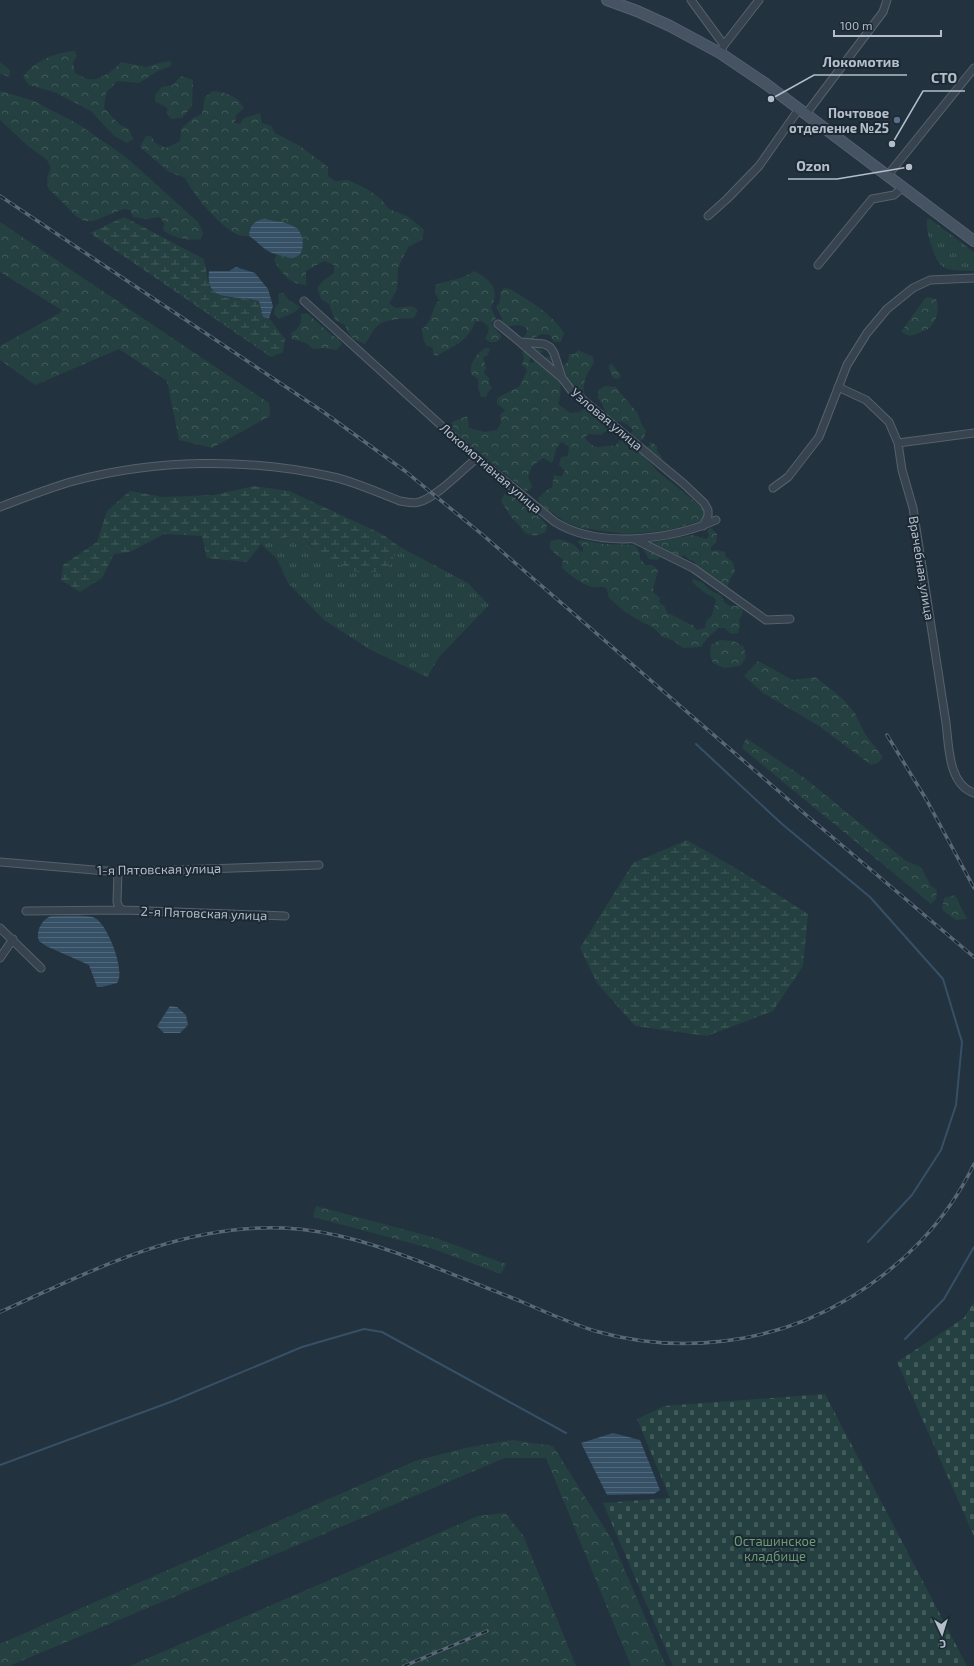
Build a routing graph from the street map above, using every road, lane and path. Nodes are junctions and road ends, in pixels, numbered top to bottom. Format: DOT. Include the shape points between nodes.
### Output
graph roads {
  1 [pos="607,0"];
  2 [pos="691,0"];
  3 [pos="759,0"];
  4 [pos="887,0"];
  5 [pos="722,49"];
  6 [pos="974,68"];
  7 [pos="802,111"];
  8 [pos="888,175"];
  9 [pos="903,187"];
  10 [pos="708,216"];
  11 [pos="961,231"];
  12 [pos="974,238"];
  13 [pos="974,241"];
  14 [pos="818,265"];
  15 [pos="974,278"];
  16 [pos="304,301"];
  17 [pos="498,324"];
  18 [pos="520,342"];
  19 [pos="562,378"];
  20 [pos="838,388"];
  21 [pos="974,433"];
  22 [pos="898,443"];
  23 [pos="477,458"];
  24 [pos="773,488"];
  25 [pos="0,507"];
  26 [pos="716,520"];
  27 [pos="703,526"];
  28 [pos="634,538"];
  29 [pos="790,619"];
  30 [pos="974,794"];
  31 [pos="0,862"];
  32 [pos="319,865"];
  33 [pos="118,872"];
  34 [pos="123,910"];
  35 [pos="26,911"];
  36 [pos="285,916"];
  37 [pos="0,928"];
  38 [pos="13,939"];
  39 [pos="0,958"];
  40 [pos="41,968"];
  1 -- 5 [label="main road"];
  2 -- 5 [label="street"];
  3 -- 5 [label="street"];
  4 -- 7 [label="street" via="883,12"];
  5 -- 7 [label="main road"];
  6 -- 8 [label="street"];
  7 -- 8 [label="main road"];
  7 -- 10 [label="street" via="759,166"];
  8 -- 9 [label="main road"];
  9 -- 11 [label="main road"];
  9 -- 14 [label="street" via="894,195 872,199"];
  11 -- 12 [label="main road"];
  11 -- 13 [label="main road"];
  15 -- 20 [label="street" via="930,280 913,288 887,309 867,333 847,365"];
  16 -- 23 [label="street, Локомотивная улица"];
  17 -- 18 [label="street"];
  18 -- 19 [label="street"];
  18 -- 19 [label="street, Узловая улица" via="544,344 550,348"];
  19 -- 27 [label="street, Узловая улица" via="571,390 704,503 708,516"];
  20 -- 22 [label="street, Врачебная улица" via="866,400 889,422"];
  20 -- 24 [label="street" via="819,437 788,477"];
  21 -- 22 [label="street"];
  22 -- 30 [label="street, Врачебная улица" via="902,470 913,508 949,754 957,779 963,787"];
  23 -- 25 [label="street" via="435,494 410,503 330,476 280,468 204,463 117,471 74,481"];
  23 -- 28 [label="street, Локомотивная улица" via="566,529 604,538"];
  26 -- 27 [label="street, Локомотивная улица"];
  27 -- 28 [label="street, Локомотивная улица" via="674,534"];
  28 -- 29 [label="street" via="692,568 766,620"];
  31 -- 33 [label="street, 1-я Пятовская улица"];
  32 -- 33 [label="street, 1-я Пятовская улица"];
  33 -- 34 [label="street, 2-я Пятовская улица" via="117,902"];
  34 -- 35 [label="street, 2-я Пятовская улица"];
  34 -- 36 [label="street, 2-я Пятовская улица"];
  37 -- 38 [label="street"];
  38 -- 39 [label="street"];
  38 -- 40 [label="street"];
}
